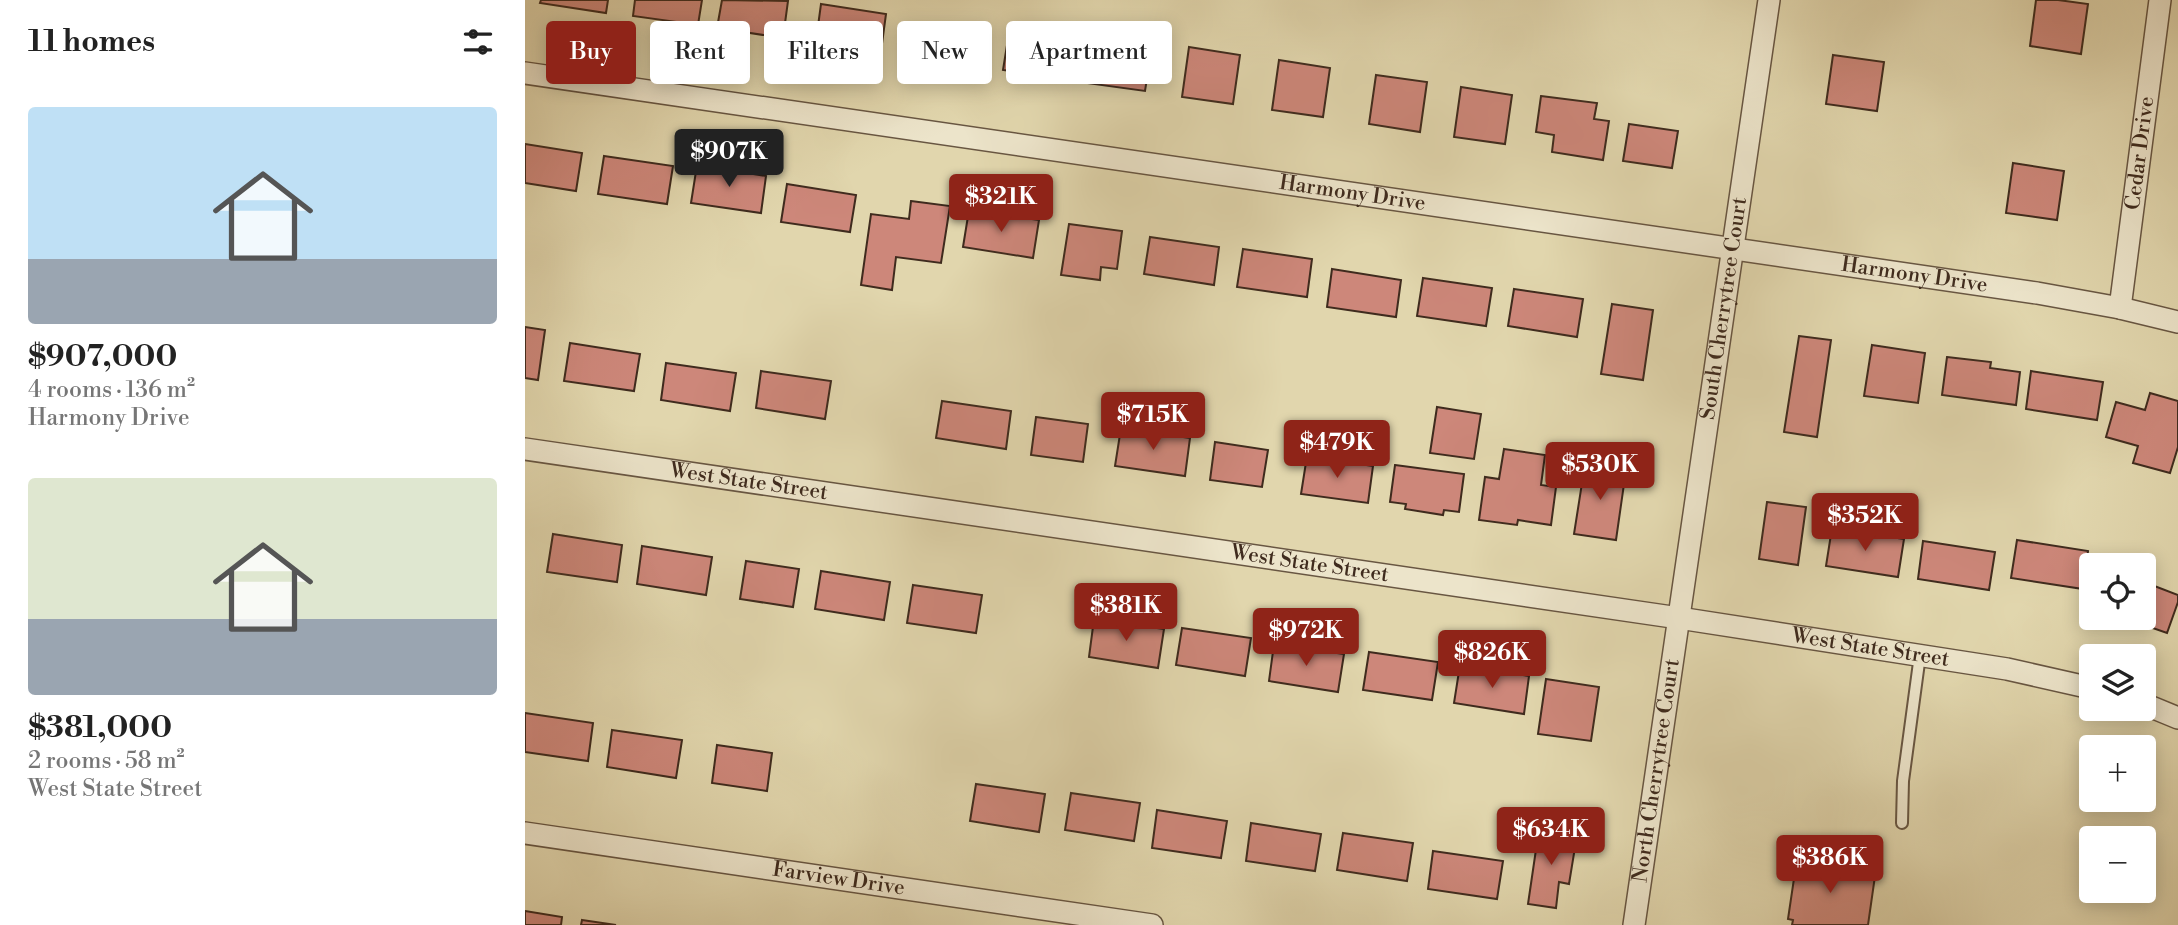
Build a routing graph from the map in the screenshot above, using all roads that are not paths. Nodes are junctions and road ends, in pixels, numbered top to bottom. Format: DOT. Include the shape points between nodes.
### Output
graph roads {
  1 [pos="1769,0"];
  2 [pos="2159,0"];
  3 [pos="525,73"];
  4 [pos="1734,247"];
  5 [pos="2120,308"];
  6 [pos="2178,322"];
  7 [pos="525,449"];
  8 [pos="1679,618"];
  9 [pos="1920,655"];
  10 [pos="2079,685"];
  11 [pos="2156,709"];
  12 [pos="2178,718"];
  13 [pos="1902,823"];
  14 [pos="525,833"];
  15 [pos="1152,925"];
  16 [pos="1634,925"];
  1 -- 4 [label="street, South Cherrytree Court"];
  2 -- 5 [label="street, Cedar Drive"];
  3 -- 4 [label="street, Harmony Drive"];
  4 -- 5 [label="street, Harmony Drive"];
  4 -- 8 [label="street, South Cherrytree Court"];
  5 -- 6 [label="street, Harmony Drive"];
  7 -- 8 [label="street, West State Street"];
  8 -- 9 [label="street, West State Street"];
  8 -- 16 [label="street, North Cherrytree Court"];
  9 -- 10 [label="street, West State Street"];
  9 -- 13 [label="lane"];
  11 -- 12 [label="street"];
  14 -- 15 [label="street, Farview Drive"];
}
